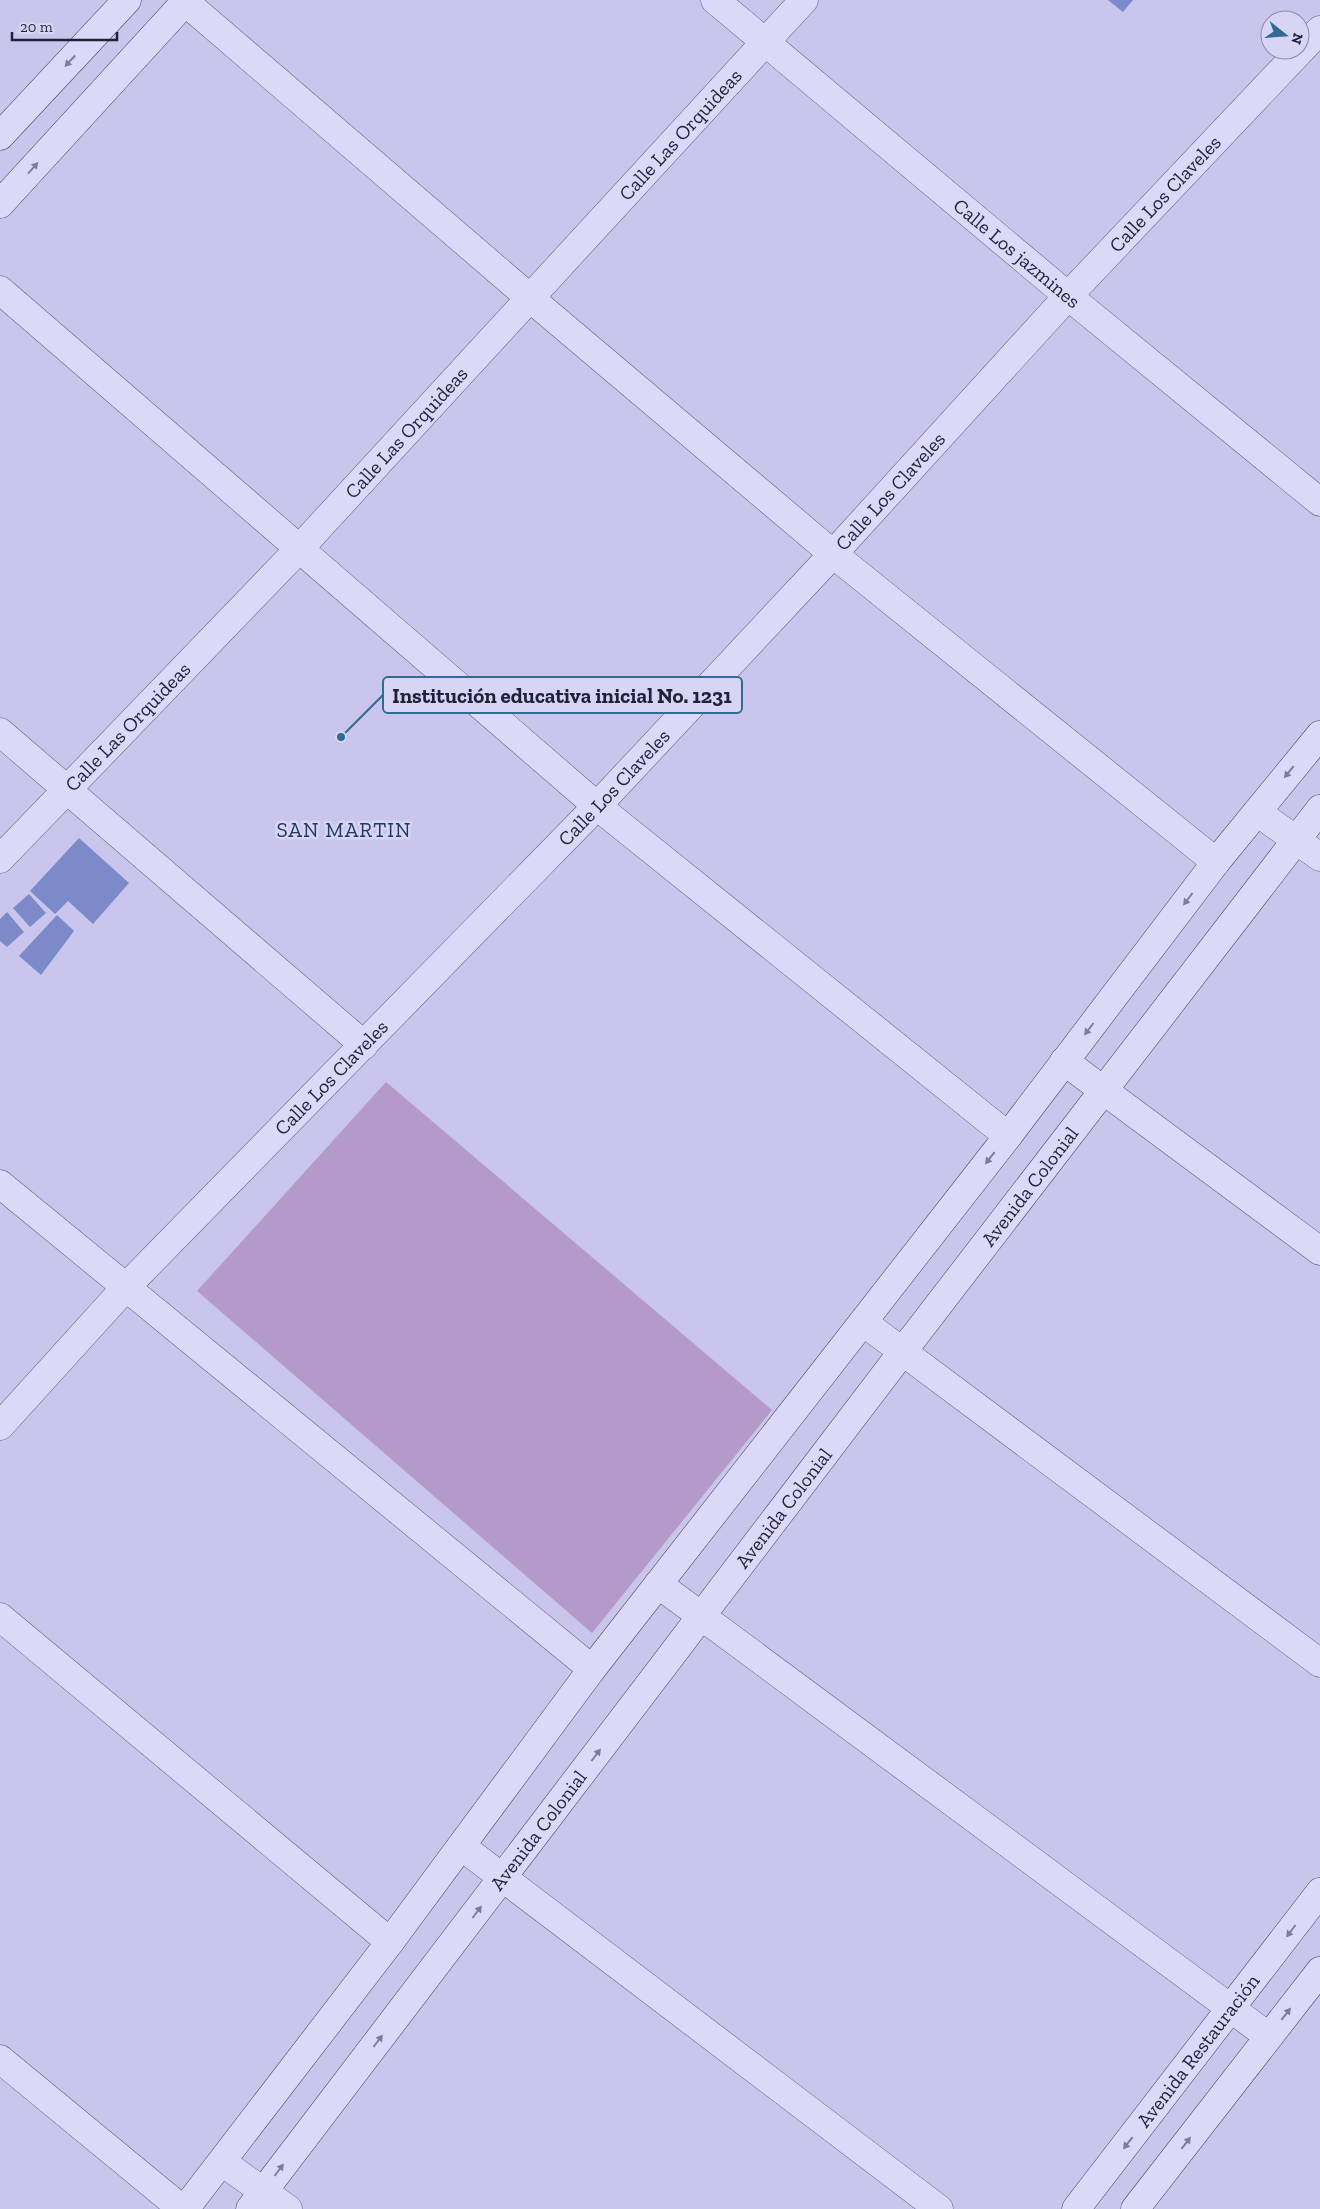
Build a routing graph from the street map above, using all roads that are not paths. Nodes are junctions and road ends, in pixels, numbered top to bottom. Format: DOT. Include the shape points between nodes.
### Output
graph roads {
  1 [pos="127,0"];
  2 [pos="715,0"];
  3 [pos="804,0"];
  4 [pos="185,1"];
  5 [pos="1320,30"];
  6 [pos="765,43"];
  7 [pos="0,136"];
  8 [pos="0,204"];
  9 [pos="0,290"];
  10 [pos="1068,296"];
  11 [pos="530,298"];
  12 [pos="1320,502"];
  13 [pos="300,548"];
  14 [pos="833,554"];
  15 [pos="0,732"];
  16 [pos="1320,735"];
  17 [pos="68,788"];
  18 [pos="597,806"];
  19 [pos="1320,808"];
  20 [pos="1257,812"];
  21 [pos="1297,839"];
  22 [pos="1320,857"];
  23 [pos="0,859"];
  24 [pos="1216,862"];
  25 [pos="364,1045"];
  26 [pos="1064,1061"];
  27 [pos="1102,1090"];
  28 [pos="1008,1136"];
  29 [pos="0,1184"];
  30 [pos="1320,1251"];
  31 [pos="127,1286"];
  32 [pos="862,1322"];
  33 [pos="903,1351"];
  34 [pos="0,1426"];
  35 [pos="658,1584"];
  36 [pos="0,1617"];
  37 [pos="701,1617"];
  38 [pos="1320,1663"];
  39 [pos="592,1669"];
  40 [pos="461,1846"];
  41 [pos="503,1878"];
  42 [pos="1320,1892"];
  43 [pos="390,1942"];
  44 [pos="1320,1970"];
  45 [pos="1232,2008"];
  46 [pos="1268,2036"];
  47 [pos="0,2059"];
  48 [pos="222,2162"];
  49 [pos="256,2201"];
  50 [pos="184,2209"];
  51 [pos="288,2209"];
  52 [pos="939,2209"];
  53 [pos="1076,2209"];
  54 [pos="1135,2209"];
  1 -- 7 [label="street, one-way"];
  2 -- 6 [label="street, Calle Los jazmines"];
  3 -- 6 [label="street, Calle Las Orquideas"];
  8 -- 4 [label="street, one-way"];
  4 -- 11 [label="street"];
  5 -- 10 [label="street, Calle Los Claveles"];
  6 -- 10 [label="street, Calle Los jazmines"];
  6 -- 11 [label="street, Calle Las Orquideas"];
  9 -- 13 [label="street"];
  10 -- 12 [label="street, Calle Los jazmines"];
  10 -- 14 [label="street, Calle Los Claveles"];
  11 -- 13 [label="street, Calle Las Orquideas"];
  11 -- 14 [label="street"];
  13 -- 17 [label="street, Calle Las Orquideas"];
  13 -- 18 [label="street"];
  14 -- 18 [label="street, Calle Los Claveles"];
  14 -- 24 [label="street"];
  15 -- 17 [label="street"];
  16 -- 20 [label="street, one-way"];
  17 -- 23 [label="street, Calle Las Orquideas"];
  17 -- 25 [label="street"];
  18 -- 25 [label="street, Calle Los Claveles"];
  18 -- 28 [label="street"];
  19 -- 21 [label="street, Avenida Colonial"];
  20 -- 21 [label="street"];
  20 -- 24 [label="street"];
  21 -- 22 [label="street"];
  21 -- 27 [label="street, Avenida Colonial"];
  24 -- 26 [label="street, one-way"];
  25 -- 31 [label="street, Calle Los Claveles"];
  26 -- 27 [label="street"];
  26 -- 28 [label="street"];
  27 -- 30 [label="street"];
  27 -- 33 [label="street, Avenida Colonial"];
  28 -- 32 [label="street, one-way"];
  29 -- 31 [label="street"];
  31 -- 34 [label="street, Calle Los Claveles"];
  31 -- 39 [label="street"];
  32 -- 33 [label="street"];
  32 -- 35 [label="street"];
  33 -- 37 [label="street, Avenida Colonial"];
  33 -- 38 [label="street"];
  35 -- 37 [label="street"];
  35 -- 39 [label="street"];
  36 -- 43 [label="street"];
  41 -- 37 [label="street, Avenida Colonial, one-way"];
  37 -- 45 [label="street"];
  39 -- 40 [label="street"];
  40 -- 41 [label="street"];
  40 -- 43 [label="street"];
  49 -- 41 [label="street, Avenida Colonial, one-way"];
  41 -- 52 [label="street"];
  42 -- 45 [label="street, Avenida Restauración, one-way"];
  43 -- 48 [label="street"];
  46 -- 44 [label="street, one-way"];
  45 -- 46 [label="street"];
  45 -- 53 [label="street, Avenida Restauración, one-way"];
  54 -- 46 [label="street, one-way"];
  47 -- 50 [label="street"];
  48 -- 49 [label="street"];
  48 -- 50 [label="street"];
  49 -- 51 [label="street"];
}
